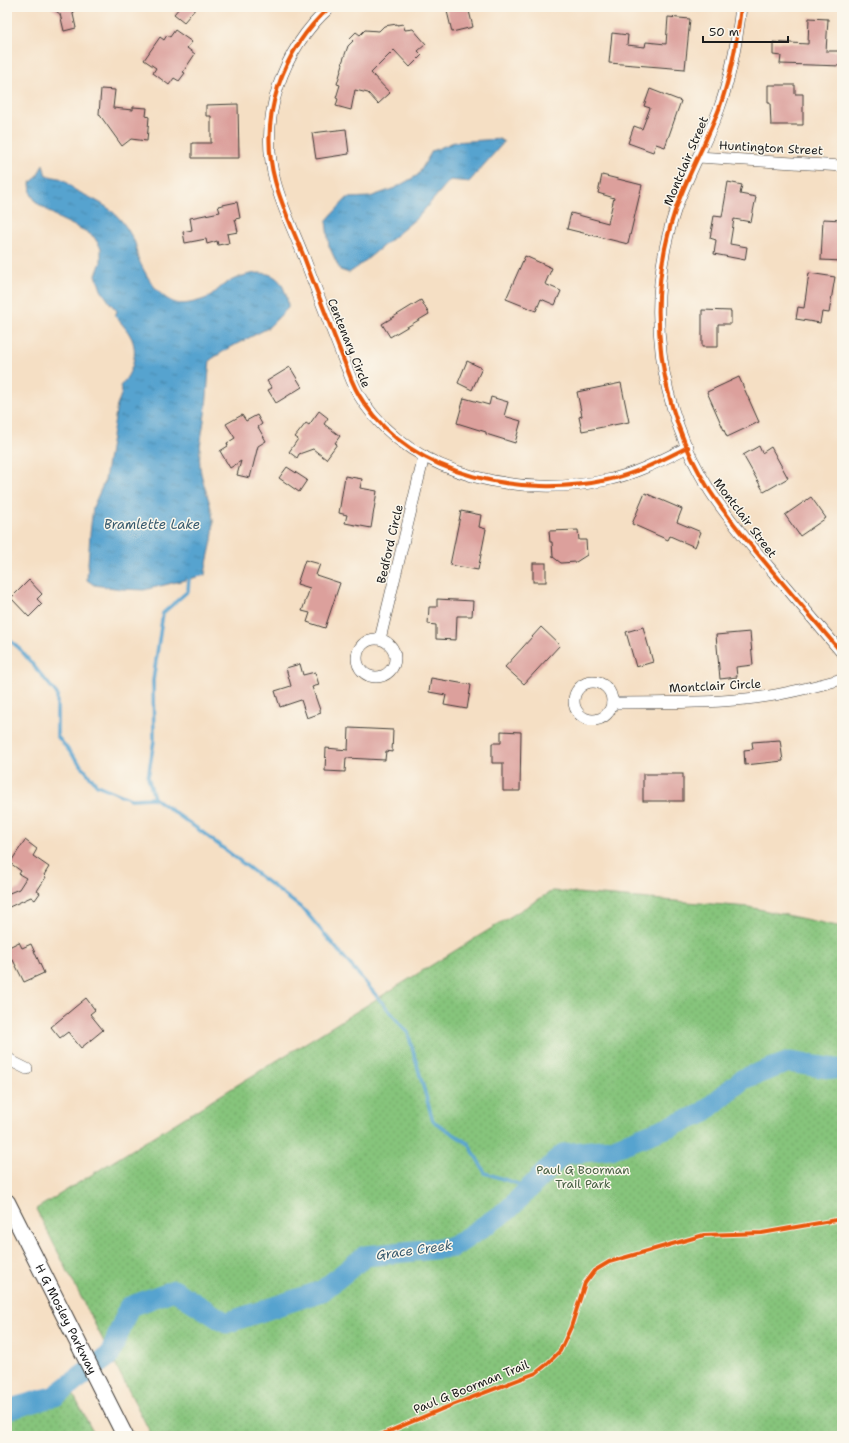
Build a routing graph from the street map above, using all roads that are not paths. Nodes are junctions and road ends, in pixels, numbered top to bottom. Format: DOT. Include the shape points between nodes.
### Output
graph roads {
  1 [pos="330,7"];
  2 [pos="741,7"];
  3 [pos="698,157"];
  4 [pos="842,166"];
  5 [pos="688,447"];
  6 [pos="424,456"];
  7 [pos="380,639"];
  8 [pos="842,652"];
  9 [pos="842,679"];
  10 [pos="612,702"];
  11 [pos="7,1057"];
  12 [pos="27,1068"];
  13 [pos="7,1202"];
  14 [pos="125,1436"];
  1 -- 6 [label="street, Centenary Circle" via="304,35 288,62 276,90 271,127 274,174 348,371 360,396 387,430"];
  2 -- 3 [label="street, Montclair Street" via="730,76"];
  3 -- 4 [label="street, Huntington Street"];
  3 -- 5 [label="street, Montclair Street" via="670,226 661,274 659,306 659,339 666,387"];
  5 -- 6 [label="street, Centenary Circle" via="650,466 622,476 594,483 549,486 520,485 483,479"];
  5 -- 8 [label="street, Montclair Street" via="702,477 729,518"];
  6 -- 7 [label="street, Bedford Circle"];
  9 -- 10 [label="street, Montclair Circle" via="791,692 747,699"];
  11 -- 12 [label="street"];
  13 -- 14 [label="main road, H G Mosley Parkway"];
}
